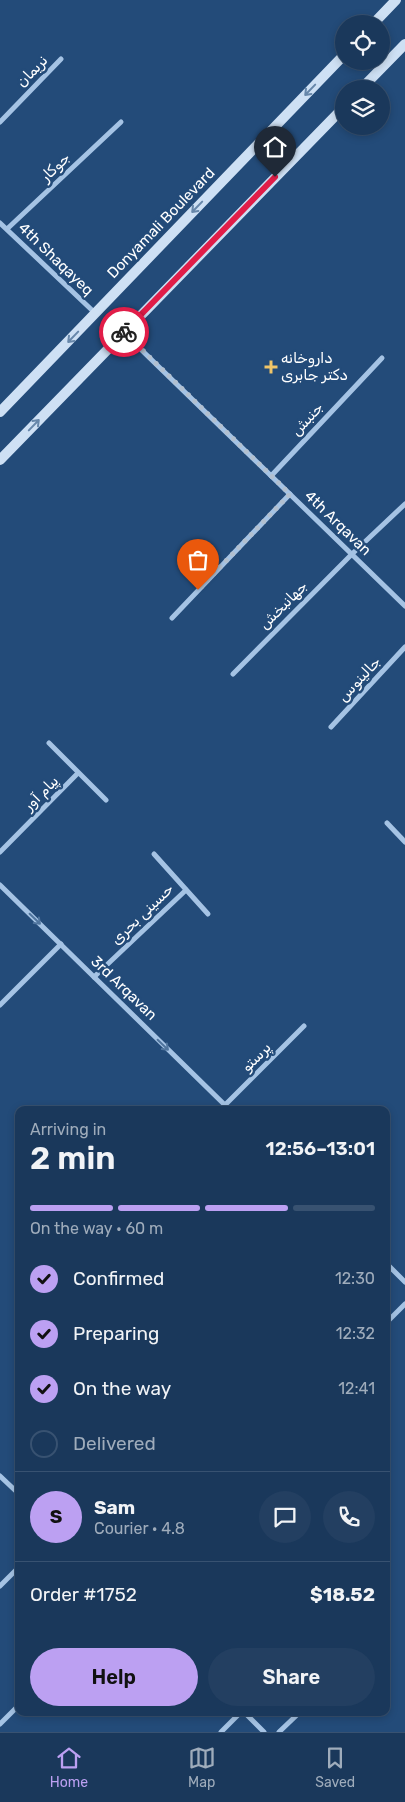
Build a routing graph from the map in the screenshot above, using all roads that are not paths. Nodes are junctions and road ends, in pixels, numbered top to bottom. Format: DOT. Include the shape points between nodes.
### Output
graph roads {
  1 [pos="396,0"];
  2 [pos="382,15"];
  3 [pos="405,44"];
  4 [pos="61,59"];
  5 [pos="335,64"];
  6 [pos="370,80"];
  7 [pos="335,116"];
  8 [pos="0,122"];
  9 [pos="121,122"];
  10 [pos="0,222"];
  11 [pos="7,229"];
  12 [pos="95,314"];
  13 [pos="124,332"];
  14 [pos="382,358"];
  15 [pos="0,412"];
  16 [pos="0,460"];
  17 [pos="271,476"];
  18 [pos="290,494"];
  19 [pos="405,504"];
  20 [pos="352,554"];
  21 [pos="405,606"];
  22 [pos="172,618"];
  23 [pos="405,647"];
  24 [pos="233,674"];
  25 [pos="331,727"];
  26 [pos="49,743"];
  27 [pos="78,773"];
  28 [pos="106,800"];
  29 [pos="386,823"];
  30 [pos="405,842"];
  31 [pos="0,852"];
  32 [pos="154,854"];
  33 [pos="0,885"];
  34 [pos="186,890"];
  35 [pos="208,914"];
  36 [pos="60,944"];
  37 [pos="94,977"];
  38 [pos="0,1005"];
  39 [pos="304,1026"];
  40 [pos="225,1105"];
  41 [pos="390,1267"];
  42 [pos="405,1282"];
  43 [pos="405,1304"];
  44 [pos="390,1319"];
  45 [pos="0,1476"];
  46 [pos="15,1490"];
  47 [pos="15,1571"];
  48 [pos="0,1586"];
  49 [pos="15,1709"];
  50 [pos="238,1716"];
  51 [pos="246,1716"];
  52 [pos="296,1716"];
  53 [pos="0,1724"];
  54 [pos="221,1732"];
  55 [pos="264,1732"];
  56 [pos="279,1732"];
  1 -- 2 [label="main road"];
  3 -- 6 [label="main road"];
  4 -- 8 [label="street, نریمان"];
  5 -- 12 [label="main road, Donyamali Boulevard, one-way"];
  7 -- 13 [label="main road"];
  9 -- 11 [label="street, جوکار"];
  10 -- 11 [label="street, 4th Shaqayeq"];
  11 -- 12 [label="street, 4th Shaqayeq"];
  12 -- 15 [label="main road, Donyamali Boulevard, one-way"];
  16 -- 13 [label="main road, one-way"];
  13 -- 17 [label="street, 4th Arqavan"];
  14 -- 17 [label="street, جنبش"];
  17 -- 18 [label="street, 4th Arqavan"];
  18 -- 20 [label="street, 4th Arqavan"];
  18 -- 22 [label="street"];
  19 -- 20 [label="street, جهانبخش"];
  20 -- 21 [label="street, 4th Arqavan"];
  20 -- 24 [label="street, جهانبخش"];
  23 -- 25 [label="street, جالینوس"];
  26 -- 27 [label="street"];
  27 -- 28 [label="street"];
  27 -- 31 [label="street, پیام آور"];
  29 -- 30 [label="street"];
  32 -- 34 [label="street, حسینی بحری"];
  33 -- 36 [label="street, 3rd Arqavan, one-way"];
  34 -- 35 [label="street, حسینی بحری"];
  34 -- 37 [label="street, حسینی بحری"];
  36 -- 37 [label="street, 3rd Arqavan"];
  36 -- 38 [label="street"];
  37 -- 40 [label="street, 3rd Arqavan, one-way"];
  39 -- 40 [label="street, پرستو"];
  41 -- 42 [label="street"];
  43 -- 44 [label="street"];
  45 -- 46 [label="street"];
  47 -- 48 [label="street"];
  49 -- 53 [label="street"];
  50 -- 54 [label="street"];
  51 -- 55 [label="street"];
  52 -- 56 [label="street"];
}
